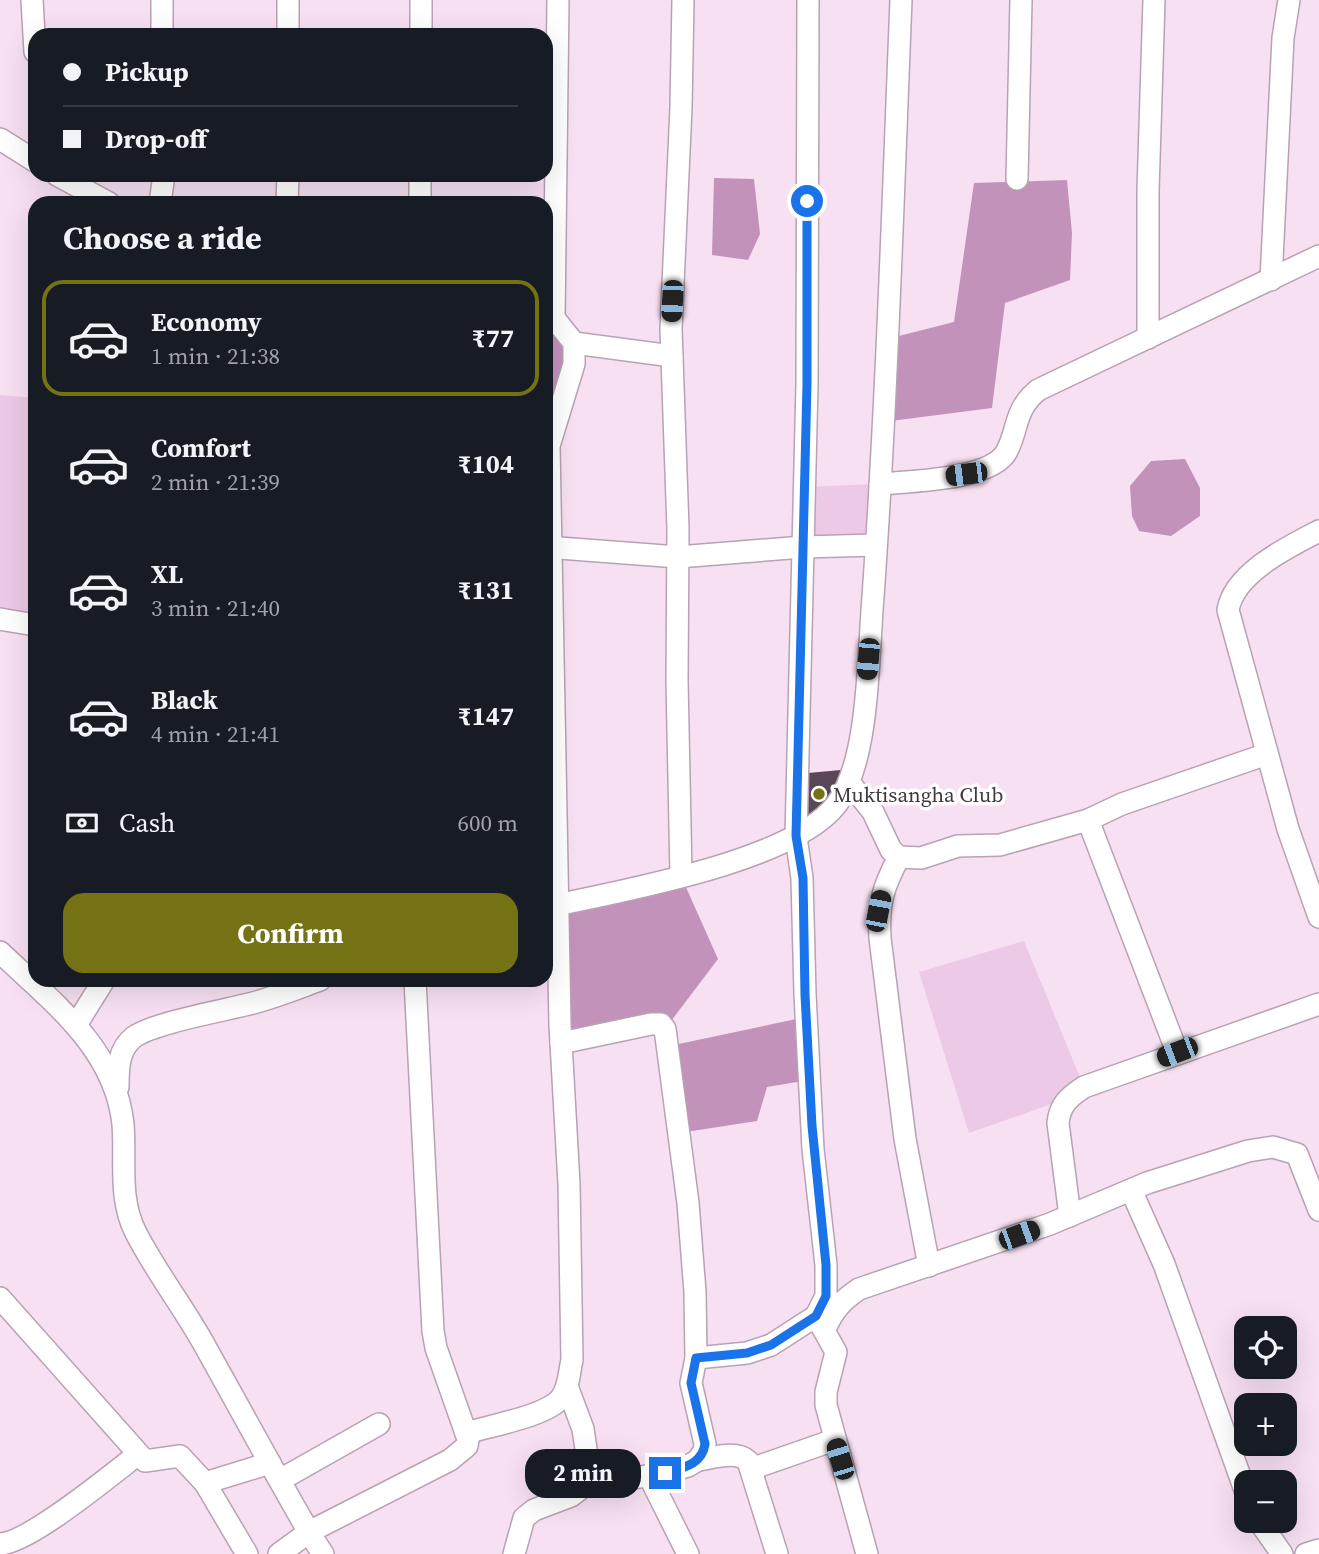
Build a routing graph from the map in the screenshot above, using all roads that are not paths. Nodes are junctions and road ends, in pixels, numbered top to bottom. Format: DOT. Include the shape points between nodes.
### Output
graph roads {
  1 [pos="32,0"];
  2 [pos="162,0"];
  3 [pos="288,0"];
  4 [pos="421,0"];
  5 [pos="558,0"];
  6 [pos="683,0"];
  7 [pos="808,0"];
  8 [pos="901,0"];
  9 [pos="1021,0"];
  10 [pos="1154,0"];
  11 [pos="1289,0"];
  12 [pos="34,28"];
  13 [pos="162,28"];
  14 [pos="288,28"];
  15 [pos="421,28"];
  16 [pos="0,139"];
  17 [pos="28,157"];
  18 [pos="1017,179"];
  19 [pos="70,182"];
  20 [pos="95,196"];
  21 [pos="553,198"];
  22 [pos="1319,256"];
  23 [pos="1271,280"];
  24 [pos="553,320"];
  25 [pos="1148,338"];
  26 [pos="574,342"];
  27 [pos="672,356"];
  28 [pos="553,433"];
  29 [pos="880,485"];
  30 [pos="1319,531"];
  31 [pos="876,545"];
  32 [pos="803,547"];
  33 [pos="553,548"];
  34 [pos="678,557"];
  35 [pos="0,619"];
  36 [pos="28,624"];
  37 [pos="1267,754"];
  38 [pos="849,782"];
  39 [pos="1088,820"];
  40 [pos="796,836"];
  41 [pos="899,857"];
  42 [pos="681,876"];
  43 [pos="553,906"];
  44 [pos="1319,917"];
  45 [pos="0,952"];
  46 [pos="28,979"];
  47 [pos="36,987"];
  48 [pos="100,987"];
  49 [pos="300,987"];
  50 [pos="415,987"];
  51 [pos="1319,1004"];
  52 [pos="76,1025"];
  53 [pos="561,1043"];
  54 [pos="1177,1052"];
  55 [pos="118,1098"];
  56 [pos="1131,1190"];
  57 [pos="1319,1210"];
  58 [pos="1070,1216"];
  59 [pos="929,1266"];
  60 [pos="0,1298"];
  61 [pos="820,1323"];
  62 [pos="696,1358"];
  63 [pos="567,1386"];
  64 [pos="379,1424"];
  65 [pos="466,1433"];
  66 [pos="834,1440"];
  67 [pos="137,1455"];
  68 [pos="698,1460"];
  69 [pos="751,1469"];
  70 [pos="1238,1470"];
  71 [pos="275,1472"];
  72 [pos="649,1476"];
  73 [pos="205,1483"];
  74 [pos="584,1486"];
  75 [pos="309,1532"];
  76 [pos="1267,1533"];
  77 [pos="0,1544"];
  78 [pos="1319,1550"];
  79 [pos="518,1552"];
  80 [pos="247,1554"];
  81 [pos="279,1554"];
  82 [pos="323,1554"];
  83 [pos="688,1554"];
  84 [pos="777,1554"];
  85 [pos="867,1554"];
  86 [pos="1282,1554"];
  87 [pos="1306,1554"];
  1 -- 12 [label="street"];
  2 -- 13 [label="street"];
  3 -- 14 [label="street"];
  4 -- 15 [label="street"];
  5 -- 21 [label="street"];
  6 -- 27 [label="street"];
  7 -- 32 [label="street"];
  8 -- 29 [label="street"];
  9 -- 18 [label="street"];
  10 -- 25 [label="street"];
  11 -- 23 [label="street" via="1283,37"];
  16 -- 17 [label="street"];
  19 -- 20 [label="street"];
  22 -- 23 [label="street"];
  23 -- 25 [label="street"];
  24 -- 26 [label="street"];
  25 -- 29 [label="street" via="1027,399 1006,454 997,464 966,474"];
  26 -- 27 [label="street"];
  26 -- 28 [label="street" via="574,363"];
  27 -- 34 [label="street"];
  29 -- 31 [label="street"];
  30 -- 37 [label="street" via="1269,559 1230,598 1234,637"];
  31 -- 32 [label="street"];
  31 -- 38 [label="street" via="862,727"];
  32 -- 34 [label="street"];
  32 -- 40 [label="street"];
  33 -- 34 [label="street"];
  34 -- 42 [label="street"];
  35 -- 36 [label="street"];
  37 -- 39 [label="street"];
  37 -- 44 [label="street"];
  38 -- 40 [label="street" via="835,806 811,829"];
  38 -- 41 [label="street"];
  39 -- 41 [label="street" via="1000,845 958,846 921,859"];
  39 -- 54 [label="street"];
  40 -- 42 [label="street"];
  40 -- 61 [label="street" via="803,878 813,1149 826,1265"];
  41 -- 59 [label="street" via="878,911 905,1139"];
  42 -- 43 [label="street"];
  43 -- 53 [label="street"];
  45 -- 46 [label="street"];
  47 -- 52 [label="street"];
  48 -- 52 [label="street"];
  49 -- 55 [label="street" via="150,1029 133,1038 122,1051"];
  50 -- 65 [label="street" via="433,1331"];
  51 -- 54 [label="street"];
  52 -- 55 [label="street" via="109,1070"];
  53 -- 62 [label="street" via="651,1024 665,1029 688,1203"];
  53 -- 63 [label="street" via="571,1273 572,1360"];
  54 -- 58 [label="street" via="1084,1087 1066,1099 1058,1124"];
  55 -- 71 [label="street" via="123,1185 136,1233 186,1311"];
  56 -- 57 [label="street" via="1273,1147 1297,1154"];
  56 -- 58 [label="street"];
  56 -- 70 [label="street" via="1164,1264"];
  58 -- 59 [label="street"];
  59 -- 61 [label="street" via="859,1289"];
  60 -- 67 [label="street"];
  61 -- 62 [label="street" via="760,1349"];
  61 -- 66 [label="street" via="836,1352 825,1405"];
  62 -- 68 [label="street" via="691,1383 705,1444"];
  63 -- 65 [label="street" via="547,1409"];
  63 -- 74 [label="street" via="577,1406 590,1461 590,1476"];
  64 -- 71 [label="street"];
  65 -- 75 [label="street" via="467,1446 450,1460"];
  66 -- 69 [label="street"];
  66 -- 85 [label="street"];
  67 -- 73 [label="street" via="145,1461 180,1456"];
  67 -- 77 [label="street" via="76,1503 13,1542"];
  68 -- 69 [label="street" via="743,1456"];
  68 -- 72 [label="street"];
  69 -- 84 [label="street"];
  71 -- 73 [label="street"];
  71 -- 75 [label="street"];
  72 -- 74 [label="street"];
  72 -- 83 [label="street"];
  73 -- 80 [label="street"];
  74 -- 79 [label="street" via="524,1518"];
  75 -- 81 [label="street"];
  75 -- 82 [label="street"];
  76 -- 86 [label="street"];
  78 -- 87 [label="street"];
}
